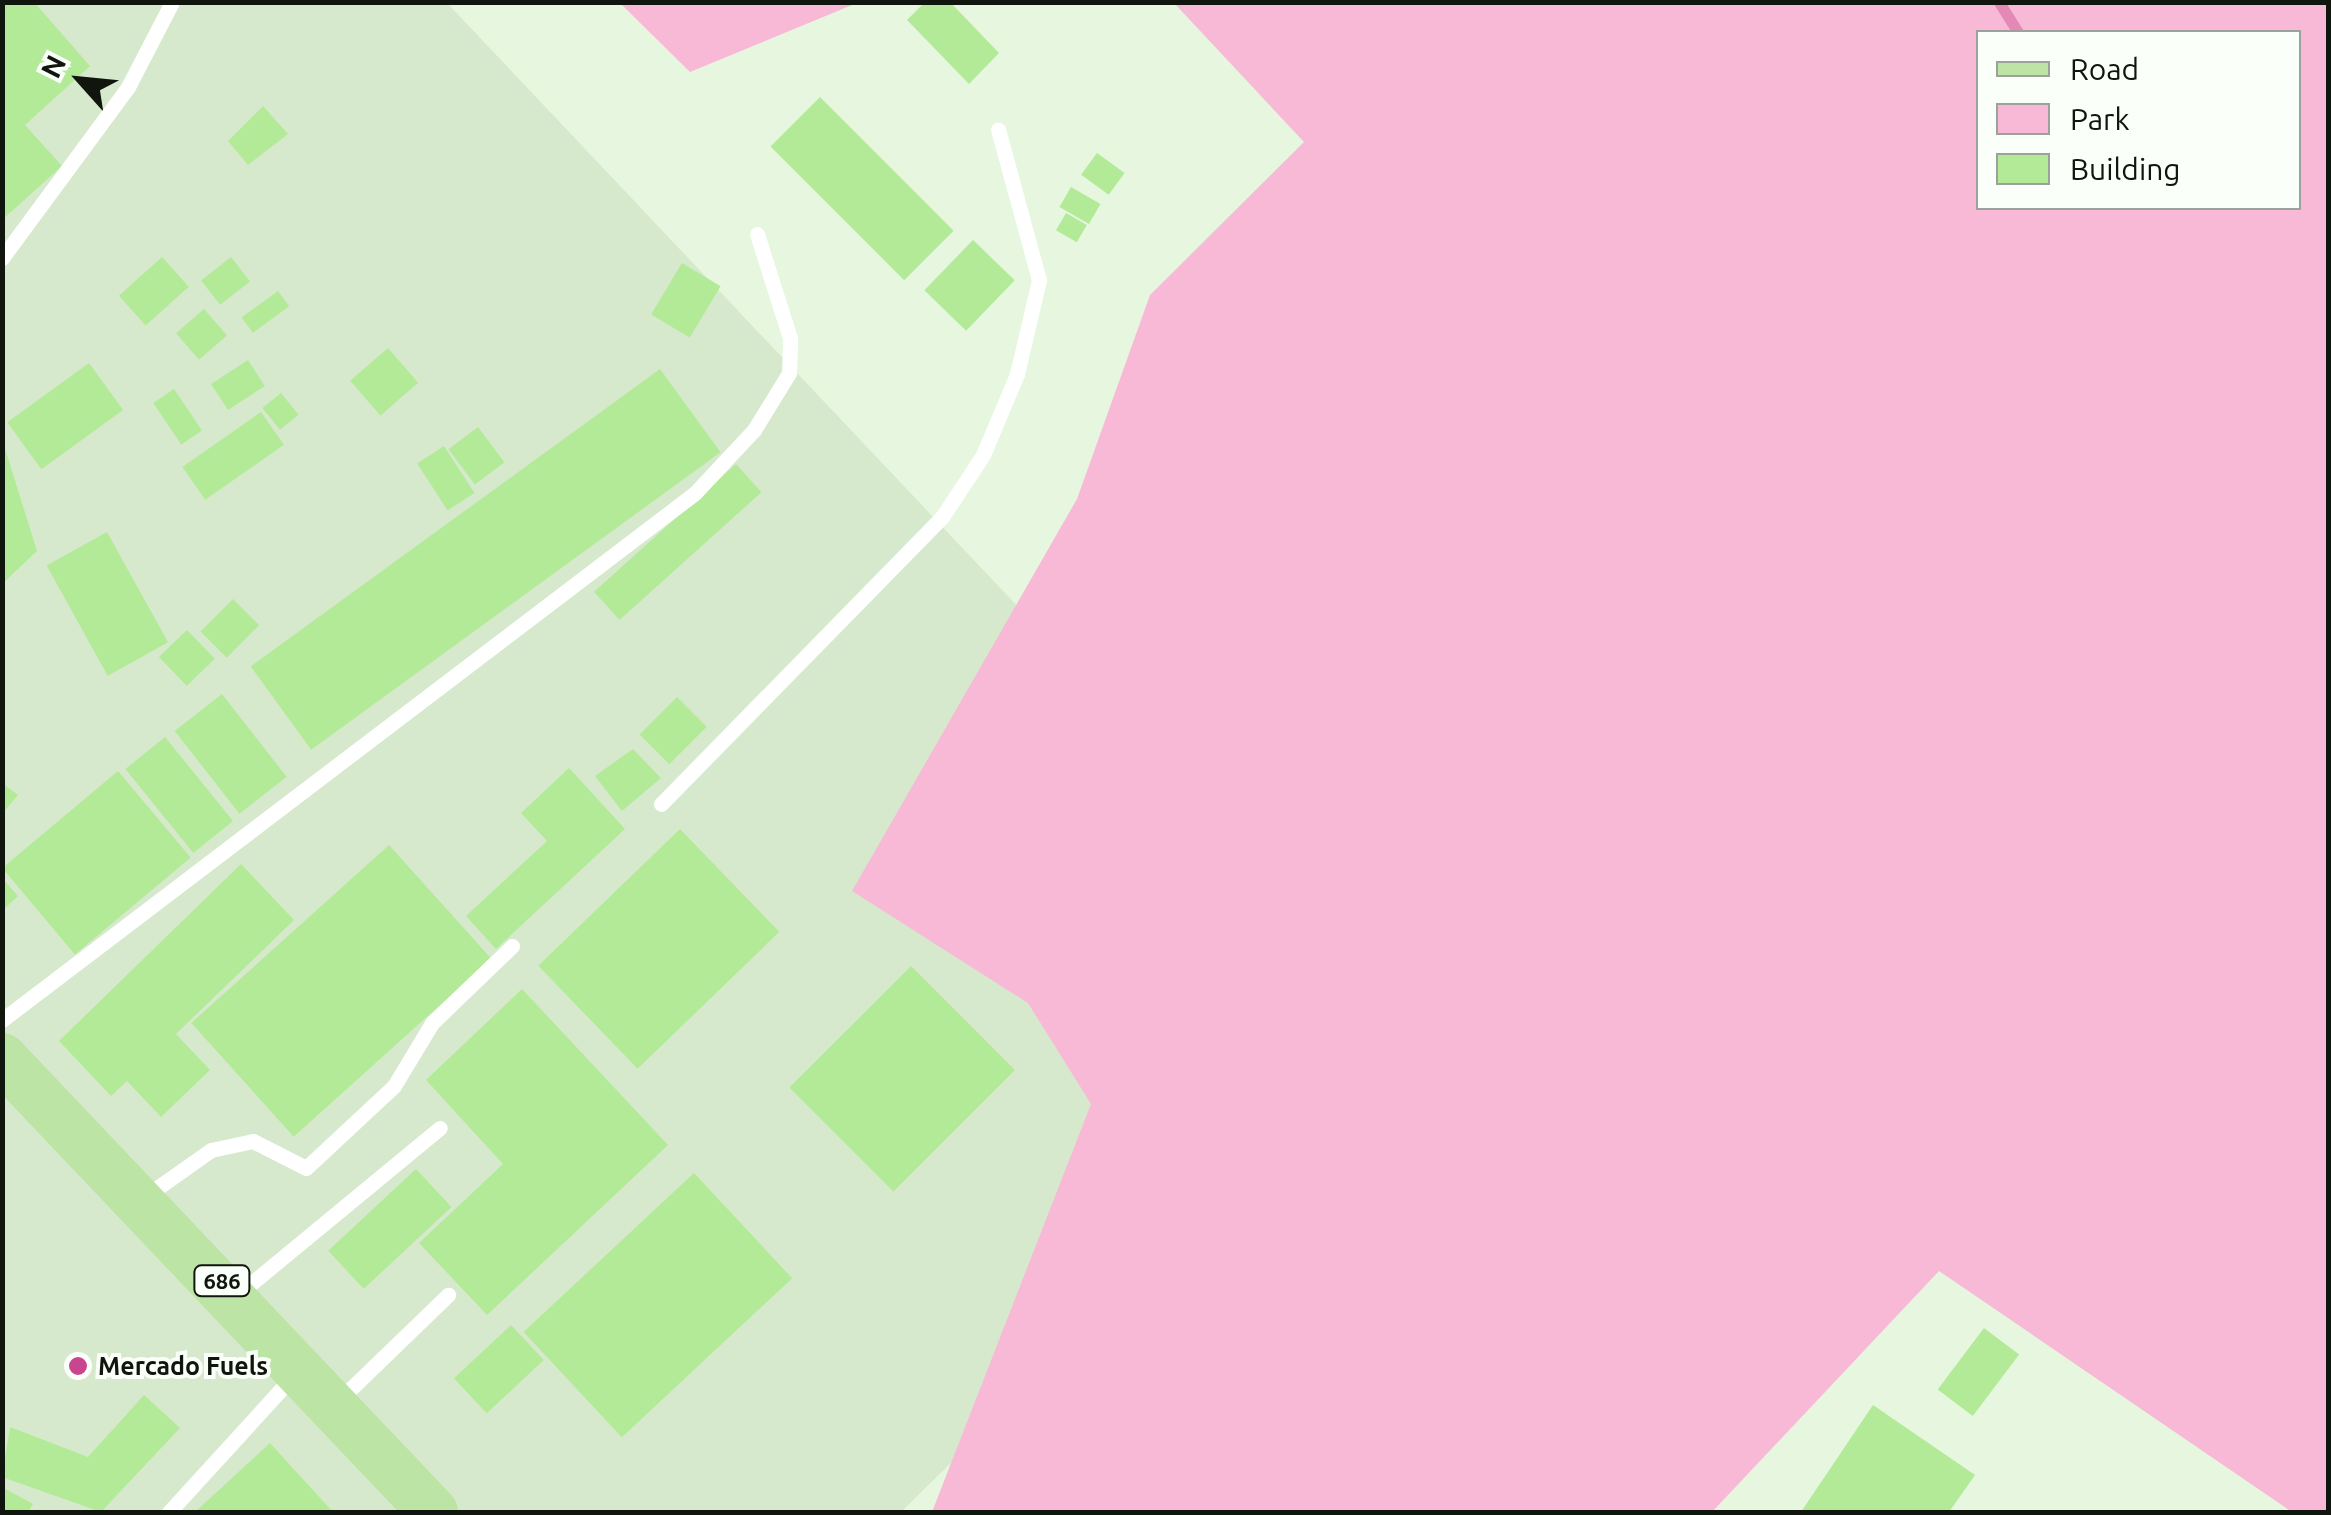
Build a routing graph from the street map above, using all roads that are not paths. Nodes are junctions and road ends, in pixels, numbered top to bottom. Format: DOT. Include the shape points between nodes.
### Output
graph roads {
  1 [pos="172,2"];
  2 [pos="998,130"];
  3 [pos="756,234"];
  4 [pos="2,258"];
  5 [pos="660,804"];
  6 [pos="512,946"];
  7 [pos="2,1020"];
  8 [pos="2,1058"];
  9 [pos="440,1128"];
  10 [pos="142,1198"];
  11 [pos="448,1295"];
  12 [pos="236,1296"];
  13 [pos="300,1368"];
  14 [pos="335,1404"];
  15 [pos="169,1512"];
  16 [pos="433,1512"];
  1 -- 4 [label="lane" via="128,87"];
  2 -- 5 [label="lane" via="1039,280 1017,374 982,455 942,516"];
  3 -- 7 [label="lane" via="790,338 789,373 754,430 695,493"];
  6 -- 10 [label="lane" via="432,1023 394,1086 306,1168 253,1141 212,1150"];
  8 -- 10 [label="main road, 686"];
  9 -- 12 [label="lane"];
  10 -- 12 [label="main road, 686"];
  11 -- 14 [label="lane"];
  12 -- 13 [label="main road, 686"];
  13 -- 14 [label="main road, 686"];
  13 -- 15 [label="lane"];
  14 -- 16 [label="main road, 686"];
}
